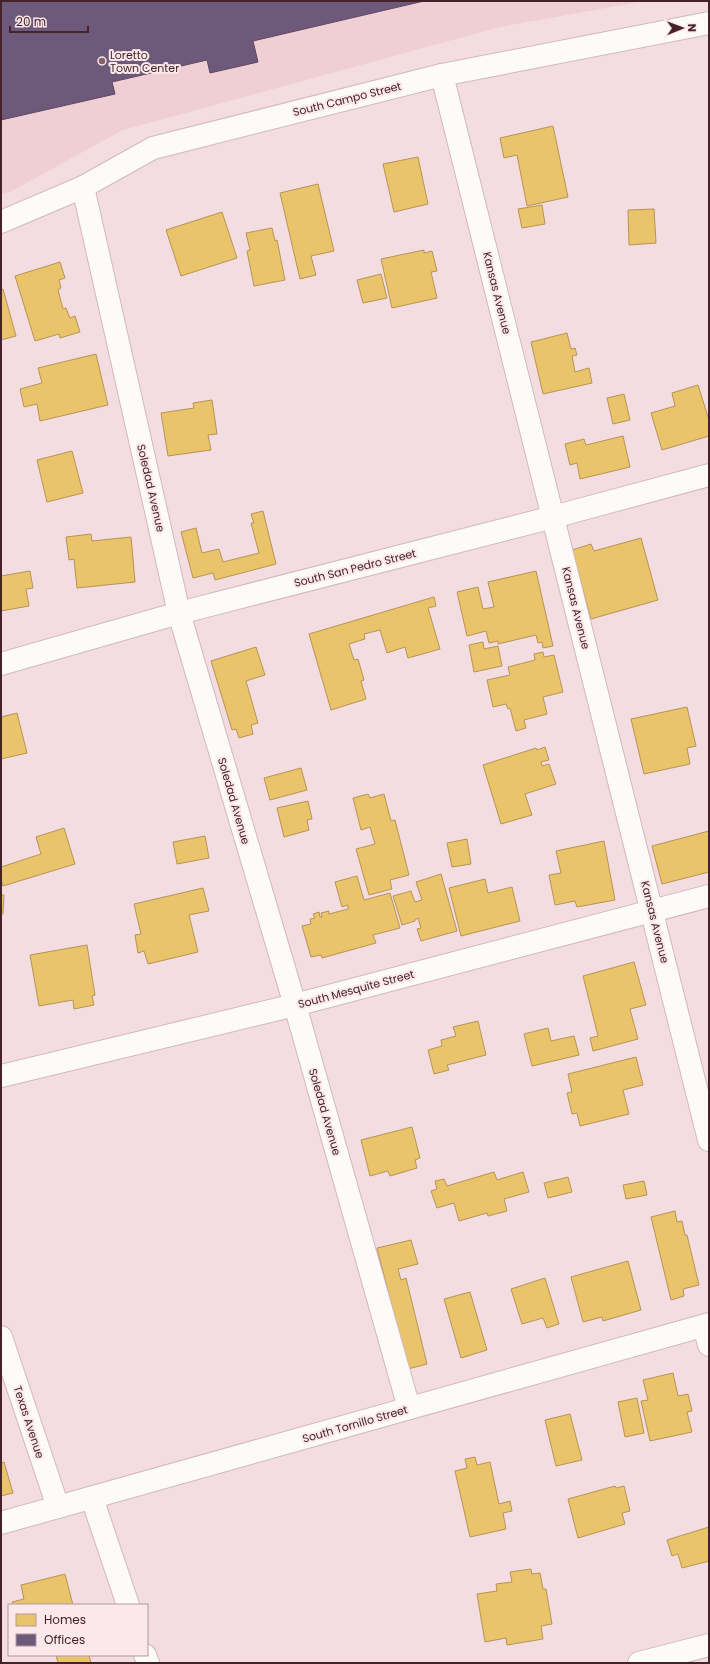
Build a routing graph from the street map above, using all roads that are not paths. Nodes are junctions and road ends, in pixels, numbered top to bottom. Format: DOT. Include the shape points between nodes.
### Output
graph roads {
  1 [pos="709,23"];
  2 [pos="442,75"];
  3 [pos="83,187"];
  4 [pos="1,222"];
  5 [pos="709,475"];
  6 [pos="553,518"];
  7 [pos="179,614"];
  8 [pos="1,664"];
  9 [pos="709,896"];
  10 [pos="652,910"];
  11 [pos="295,1005"];
  12 [pos="1,1076"];
  13 [pos="709,1140"];
  14 [pos="707,1332"];
  15 [pos="1,1336"];
  16 [pos="409,1408"];
  17 [pos="92,1498"];
  18 [pos="58,1507"];
  19 [pos="1,1523"];
  20 [pos="128,1604"];
  21 [pos="709,1645"];
  22 [pos="639,1663"];
  1 -- 2 [label="street, South Campo Street"];
  2 -- 3 [label="street, South Campo Street" via="154,148"];
  2 -- 6 [label="street, Kansas Avenue"];
  3 -- 4 [label="street, South Campo Street"];
  3 -- 7 [label="street, Soledad Avenue"];
  5 -- 6 [label="street, South San Pedro Street"];
  6 -- 7 [label="street, South San Pedro Street"];
  6 -- 10 [label="street, Kansas Avenue"];
  7 -- 8 [label="street, South San Pedro Street"];
  7 -- 11 [label="street, Soledad Avenue"];
  9 -- 10 [label="street, South Mesquite Street"];
  10 -- 11 [label="street, South Mesquite Street"];
  10 -- 13 [label="street, Kansas Avenue"];
  11 -- 12 [label="street, South Mesquite Street"];
  11 -- 16 [label="street, Soledad Avenue"];
  14 -- 16 [label="street, South Tornillo Street"];
  15 -- 18 [label="street, Texas Avenue"];
  16 -- 17 [label="street, South Tornillo Street"];
  17 -- 18 [label="street, South Tornillo Street"];
  17 -- 20 [label="street"];
  18 -- 19 [label="street, South Tornillo Street"];
  21 -- 22 [label="street"];
}
